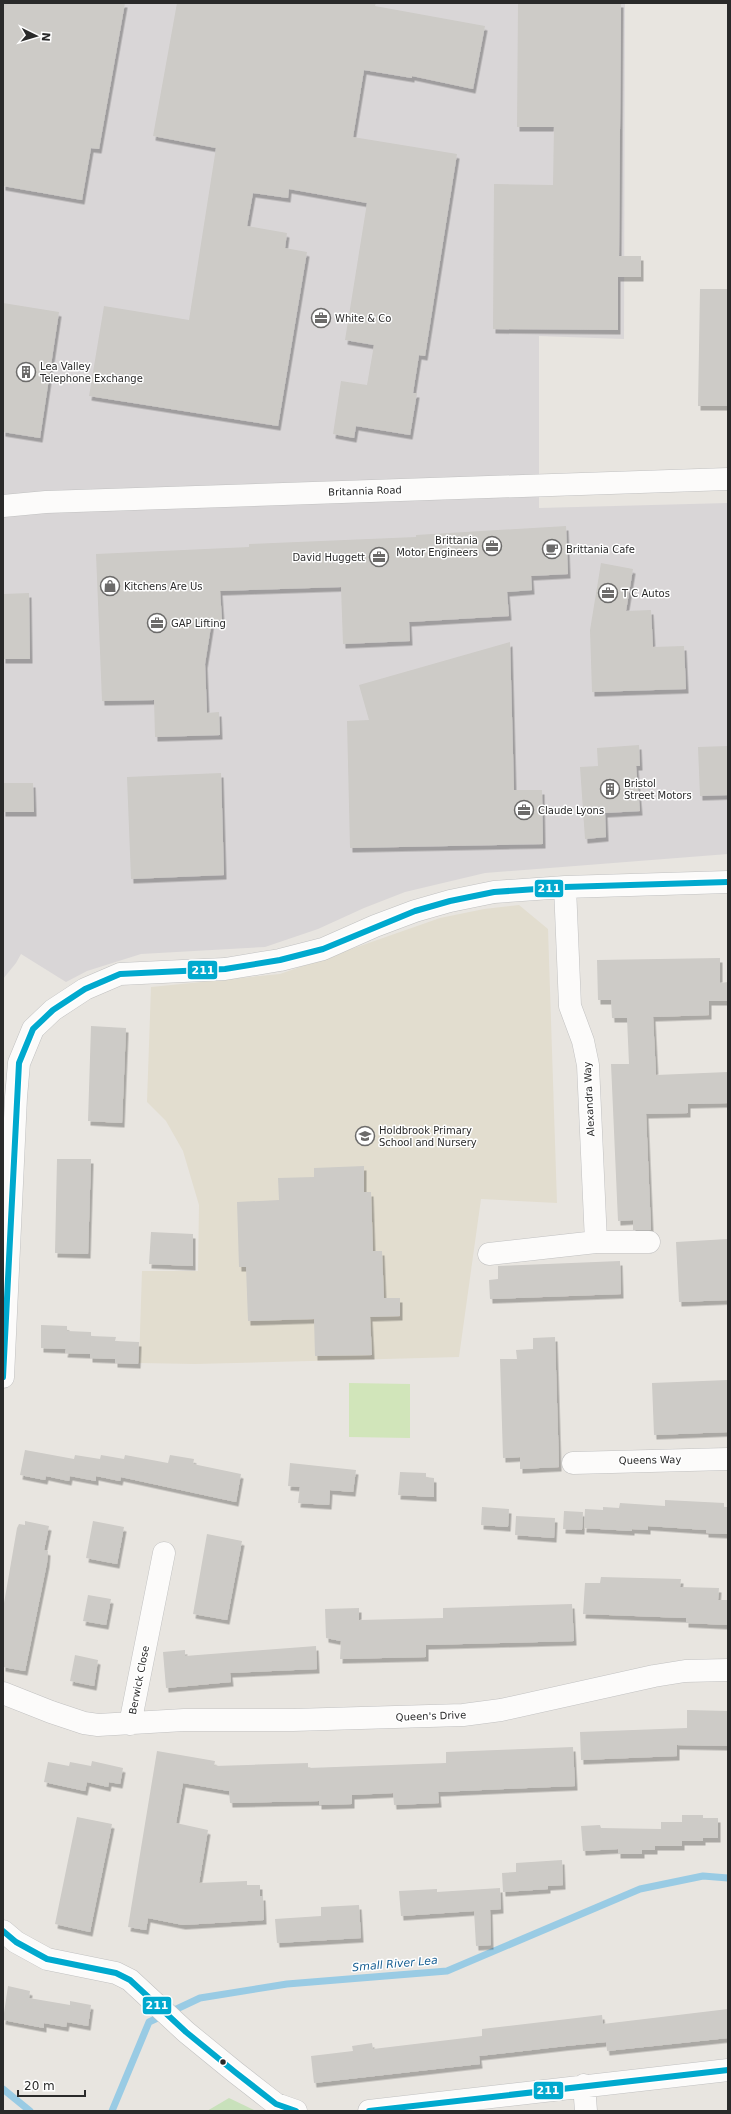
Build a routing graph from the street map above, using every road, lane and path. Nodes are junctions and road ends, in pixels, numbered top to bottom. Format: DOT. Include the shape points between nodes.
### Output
graph roads {
  1 [pos="728,479"];
  2 [pos="3,506"];
  3 [pos="728,882"];
  4 [pos="565,887"];
  5 [pos="596,1242"];
  6 [pos="649,1242"];
  7 [pos="489,1254"];
  8 [pos="4,1335"];
  9 [pos="3,1377"];
  10 [pos="728,1459"];
  11 [pos="573,1463"];
  12 [pos="164,1553"];
  13 [pos="728,1670"];
  14 [pos="3,1693"];
  15 [pos="130,1724"];
  16 [pos="3,1931"];
  17 [pos="728,2070"];
  18 [pos="584,2086"];
  19 [pos="296,2111"];
  20 [pos="369,2111"];
  21 [pos="586,2111"];
  1 -- 2 [label="street, Britannia Road" via="587,482"];
  3 -- 4 [label="street"];
  4 -- 5 [label="street, Alexandra Way" via="570,1006 583,1041 588,1065"];
  4 -- 8 [label="street" via="494,892 450,901 375,926 323,950 280,960 225,969 120,974 85,989 53,1010 33,1029 19,1062"];
  5 -- 6 [label="street"];
  5 -- 7 [label="street"];
  8 -- 9 [label="street"];
  10 -- 11 [label="street, Queens Way"];
  12 -- 15 [label="street, Berwick Close"];
  13 -- 15 [label="street, Queen's Drive" via="685,1671 654,1676 481,1714 293,1720 184,1720"];
  14 -- 15 [label="street, Berwick Close" via="84,1722 98,1725"];
  16 -- 19 [label="street" via="47,1959 116,1973 130,1980 186,2032 276,2104"];
  17 -- 18 [label="street"];
  18 -- 20 [label="street"];
  18 -- 21 [label="street"];
}
